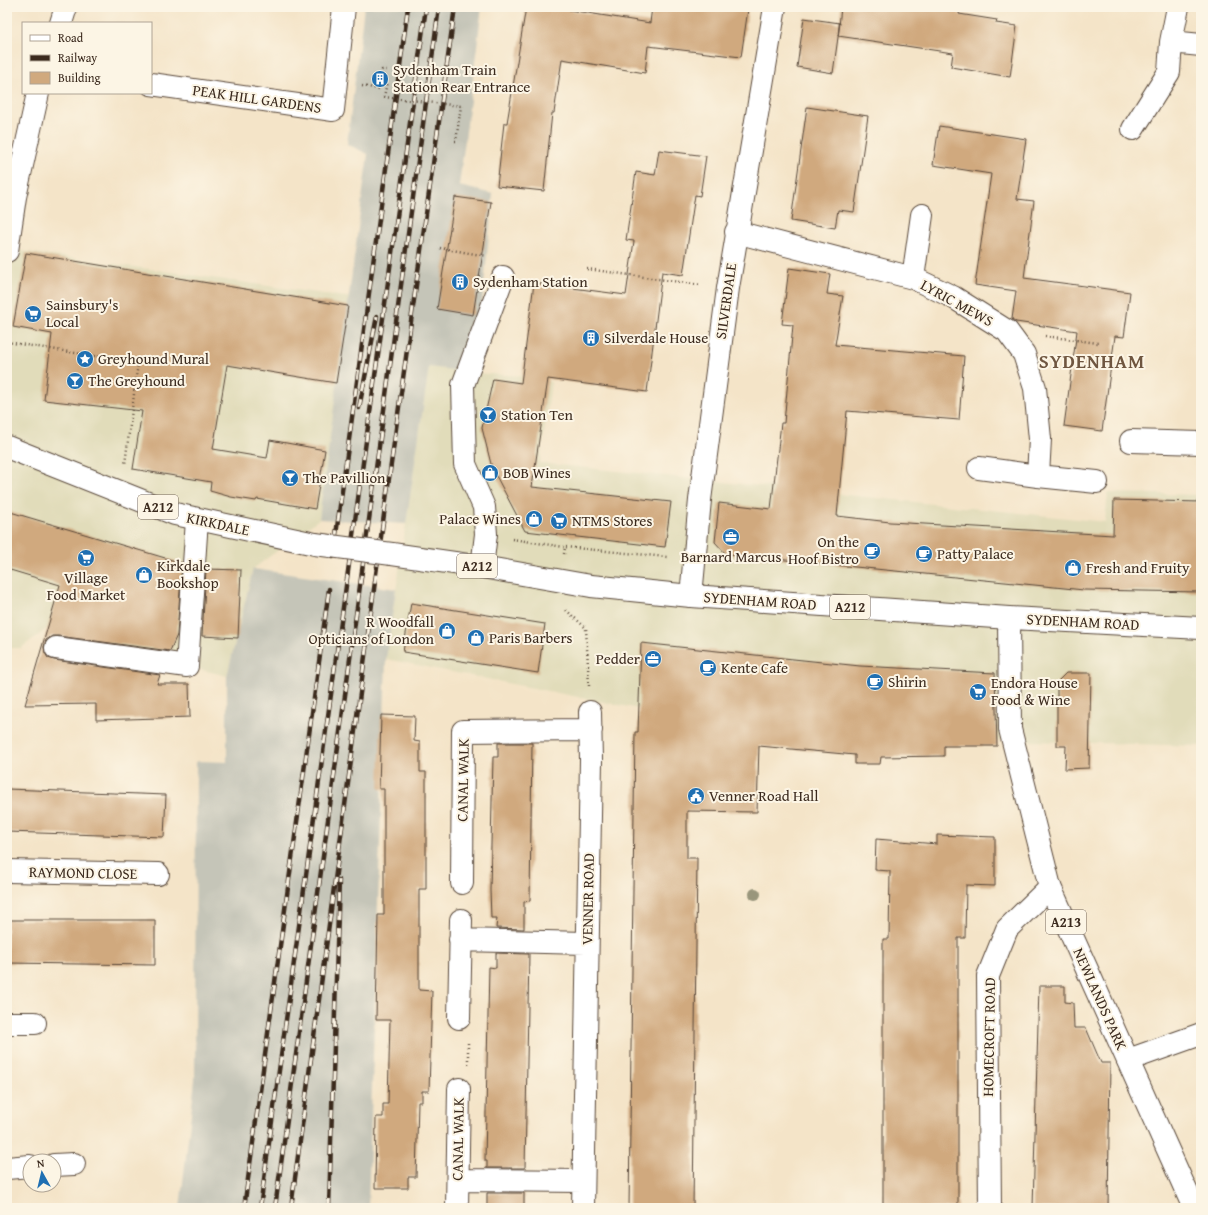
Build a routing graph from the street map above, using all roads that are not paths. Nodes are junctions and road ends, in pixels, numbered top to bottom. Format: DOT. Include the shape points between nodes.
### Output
graph roads {
  1 [pos="66,7"];
  2 [pos="344,7"];
  3 [pos="776,7"];
  4 [pos="1178,7"];
  5 [pos="61,22"];
  6 [pos="1171,42"];
  7 [pos="1201,45"];
  8 [pos="152,84"];
  9 [pos="38,94"];
  10 [pos="1133,129"];
  11 [pos="922,215"];
  12 [pos="736,232"];
  13 [pos="7,250"];
  14 [pos="503,277"];
  15 [pos="913,278"];
  16 [pos="1131,441"];
  17 [pos="1201,443"];
  18 [pos="7,447"];
  19 [pos="979,468"];
  20 [pos="1038,476"];
  21 [pos="1097,482"];
  22 [pos="197,520"];
  23 [pos="392,554"];
  24 [pos="482,567"];
  25 [pos="691,596"];
  26 [pos="1009,618"];
  27 [pos="1201,628"];
  28 [pos="56,648"];
  29 [pos="590,721"];
  30 [pos="7,871"];
  31 [pos="158,874"];
  32 [pos="462,883"];
  33 [pos="1050,887"];
  34 [pos="586,943"];
  35 [pos="459,1018"];
  36 [pos="7,1023"];
  37 [pos="35,1023"];
  38 [pos="1201,1034"];
  39 [pos="1128,1060"];
  40 [pos="459,1089"];
  41 [pos="22,1167"];
  42 [pos="7,1168"];
  43 [pos="458,1180"];
  44 [pos="583,1181"];
  45 [pos="457,1208"];
  46 [pos="582,1208"];
  47 [pos="990,1208"];
  48 [pos="1194,1208"];
  1 -- 5 [label="street"];
  2 -- 8 [label="street, PEAK HILL GARDENS" via="333,110"];
  3 -- 12 [label="street, SILVERDALE"];
  4 -- 6 [label="street"];
  6 -- 7 [label="street"];
  6 -- 10 [label="street" via="1169,72"];
  9 -- 13 [label="street"];
  11 -- 15 [label="street"];
  12 -- 15 [label="street, LYRIC MEWS"];
  12 -- 25 [label="street, SILVERDALE" via="700,500"];
  14 -- 24 [label="street" via="463,385 465,464 484,507 486,534"];
  15 -- 20 [label="street, LYRIC MEWS" via="953,297 1007,331 1024,354 1035,388 1040,438"];
  16 -- 17 [label="street"];
  18 -- 22 [label="street, KIRKDALE / A212" via="175,514"];
  19 -- 20 [label="street"];
  20 -- 21 [label="street"];
  22 -- 23 [label="street, KIRKDALE / A212, bridge" via="315,544"];
  22 -- 28 [label="street" via="188,666"];
  23 -- 24 [label="street, SYDENHAM ROAD / A212"];
  24 -- 25 [label="street, SYDENHAM ROAD / A212" via="592,586"];
  25 -- 26 [label="street, SYDENHAM ROAD / A212"];
  26 -- 27 [label="street, SYDENHAM ROAD / A212"];
  26 -- 33 [label="street, NEWLANDS PARK / A213" via="1010,729"];
  29 -- 32 [label="street, CANAL WALK" via="463,731"];
  29 -- 34 [label="street, VENNER ROAD"];
  30 -- 31 [label="street, RAYMOND CLOSE"];
  33 -- 39 [label="street, NEWLANDS PARK / A213"];
  33 -- 47 [label="street, HOMECROFT ROAD" via="1007,929 988,976"];
  34 -- 35 [label="street" via="460,930"];
  34 -- 44 [label="street, VENNER ROAD"];
  36 -- 37 [label="street"];
  38 -- 39 [label="street"];
  39 -- 48 [label="street, NEWLANDS PARK / A213"];
  40 -- 43 [label="street, CANAL WALK"];
  41 -- 42 [label="street"];
  43 -- 44 [label="street"];
  43 -- 45 [label="street, CANAL WALK"];
  44 -- 46 [label="street, VENNER ROAD"];
}
